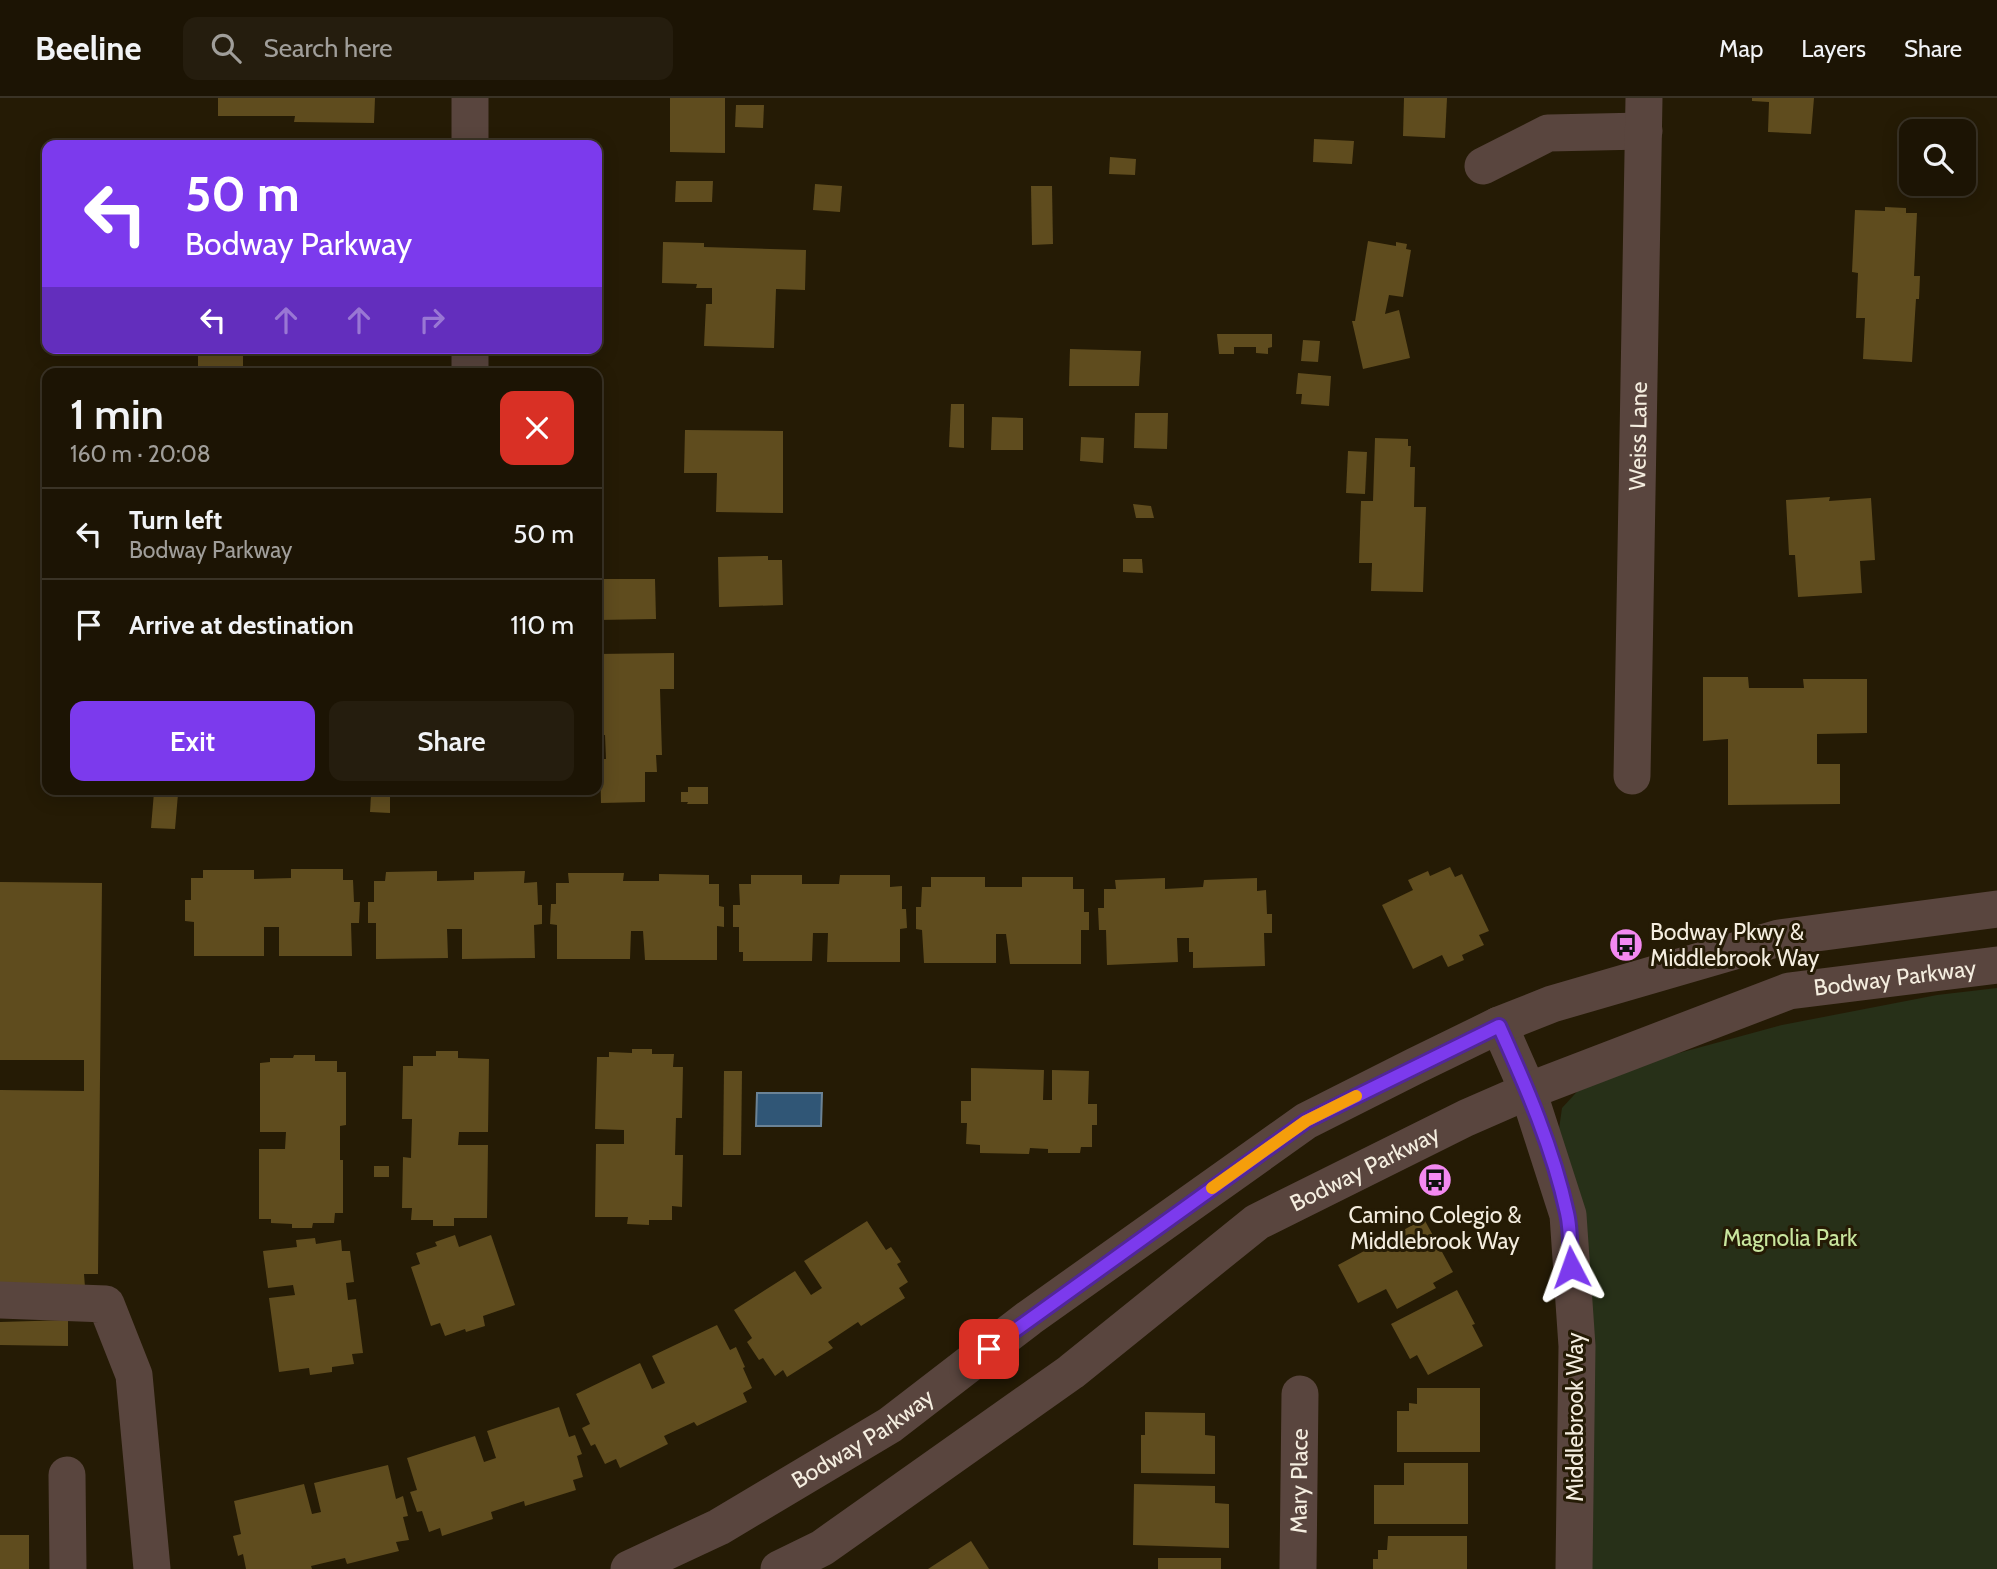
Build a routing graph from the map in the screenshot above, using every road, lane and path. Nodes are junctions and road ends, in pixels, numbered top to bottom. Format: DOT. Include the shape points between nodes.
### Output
graph roads {
  1 [pos="470,98"];
  2 [pos="1644,115"];
  3 [pos="470,140"];
  4 [pos="1483,166"];
  5 [pos="1632,776"];
  6 [pos="1997,909"];
  7 [pos="1997,965"];
  8 [pos="1499,1026"];
  9 [pos="1528,1091"];
  10 [pos="0,1300"];
  11 [pos="1300,1394"];
  12 [pos="67,1475"];
  13 [pos="68,1569"];
  14 [pos="152,1569"];
  15 [pos="629,1569"];
  16 [pos="779,1569"];
  17 [pos="1298,1569"];
  18 [pos="1574,1569"];
  1 -- 3 [label="street"];
  2 -- 4 [label="street" via="1548,133"];
  2 -- 5 [label="street, Weiss Lane"];
  6 -- 8 [label="street, Bodway Parkway" via="1779,938 1552,1003"];
  7 -- 9 [label="street, Bodway Parkway" via="1789,991"];
  8 -- 9 [label="street, Middlebrook Way"];
  8 -- 15 [label="street, Bodway Parkway" via="1306,1121 1029,1318 890,1425 719,1527"];
  9 -- 16 [label="street, Bodway Parkway" via="1257,1222 1071,1372 822,1548"];
  9 -- 18 [label="street, Middlebrook Way" via="1568,1215 1577,1346"];
  10 -- 14 [label="street" via="106,1304 134,1375"];
  11 -- 17 [label="street, Mary Place"];
  12 -- 13 [label="street"];
}
